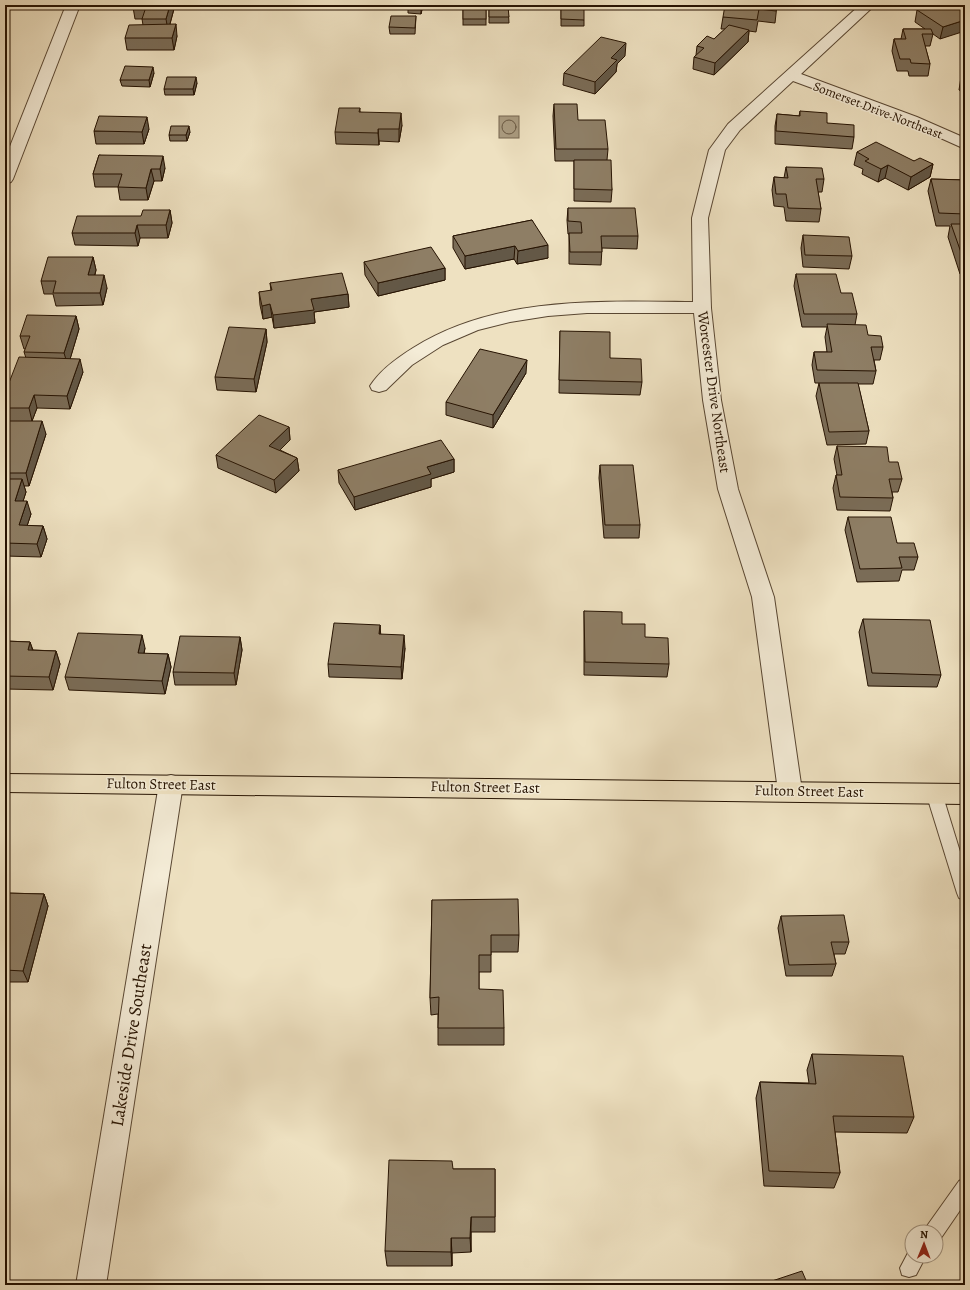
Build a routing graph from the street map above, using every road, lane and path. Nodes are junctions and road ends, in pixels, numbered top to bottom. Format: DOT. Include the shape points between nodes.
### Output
graph roads {
  1 [pos="73,5"];
  2 [pos="868,5"];
  3 [pos="792,76"];
  4 [pos="965,144"];
  5 [pos="5,180"];
  6 [pos="702,308"];
  7 [pos="379,386"];
  8 [pos="5,782"];
  9 [pos="171,784"];
  10 [pos="790,791"];
  11 [pos="934,793"];
  12 [pos="965,794"];
  13 [pos="965,893"];
  14 [pos="965,1188"];
  15 [pos="940,1224"];
  16 [pos="91,1285"];
  1 -- 5 [label="street"];
  2 -- 3 [label="street, Worcester Drive Northeast"];
  3 -- 4 [label="street, Somerset Drive Northeast" via="912,120"];
  3 -- 6 [label="street, Worcester Drive Northeast" via="734,127 716,150 700,218"];
  6 -- 7 [label="street" via="568,309 482,324 455,333 427,347 405,361"];
  6 -- 10 [label="street, Worcester Drive Northeast" via="712,400 728,489 762,596"];
  8 -- 9 [label="main road, Fulton Street East"];
  9 -- 10 [label="main road, Fulton Street East"];
  9 -- 16 [label="street, Lakeside Drive Southeast"];
  10 -- 11 [label="main road, Fulton Street East"];
  11 -- 12 [label="main road, Fulton Street East"];
  11 -- 13 [label="lane"];
  14 -- 15 [label="lane"];
}
